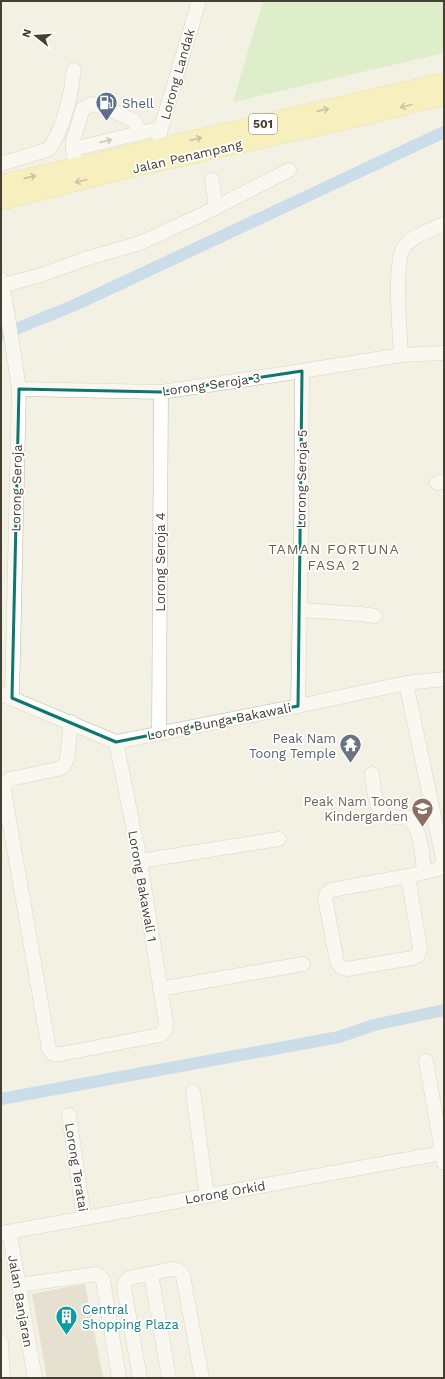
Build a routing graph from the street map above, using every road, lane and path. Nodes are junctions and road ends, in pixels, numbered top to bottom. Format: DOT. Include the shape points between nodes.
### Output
graph roads {
  1 [pos="199,1"];
  2 [pos="74,70"];
  3 [pos="444,71"];
  4 [pos="444,82"];
  5 [pos="444,96"];
  6 [pos="369,100"];
  7 [pos="162,128"];
  8 [pos="139,134"];
  9 [pos="158,148"];
  10 [pos="73,149"];
  11 [pos="36,153"];
  12 [pos="178,158"];
  13 [pos="1,164"];
  14 [pos="76,167"];
  15 [pos="289,170"];
  16 [pos="58,171"];
  17 [pos="119,171"];
  18 [pos="212,180"];
  19 [pos="1,184"];
  20 [pos="1,201"];
  21 [pos="216,208"];
  22 [pos="444,224"];
  23 [pos="2,284"];
  24 [pos="444,353"];
  25 [pos="401,355"];
  26 [pos="302,372"];
  27 [pos="19,389"];
  28 [pos="161,392"];
  29 [pos="300,610"];
  30 [pos="375,616"];
  31 [pos="444,678"];
  32 [pos="406,683"];
  33 [pos="6,696"];
  34 [pos="298,706"];
  35 [pos="71,722"];
  36 [pos="159,733"];
  37 [pos="116,742"];
  38 [pos="372,774"];
  39 [pos="279,839"];
  40 [pos="140,861"];
  41 [pos="424,872"];
  42 [pos="408,876"];
  43 [pos="303,964"];
  44 [pos="160,989"];
  45 [pos="426,1061"];
  46 [pos="193,1092"];
  47 [pos="439,1106"];
  48 [pos="69,1115"];
  49 [pos="443,1158"];
  50 [pos="207,1196"];
  51 [pos="84,1218"];
  52 [pos="5,1232"];
  53 [pos="151,1274"];
  54 [pos="19,1285"];
  55 [pos="1,1342"];
  56 [pos="3,1378"];
  57 [pos="35,1378"];
  58 [pos="119,1378"];
  59 [pos="140,1378"];
  60 [pos="169,1378"];
  61 [pos="202,1378"];
  1 -- 7 [label="street, Lorong Landak"];
  2 -- 11 [label="street" via="70,95 53,144 49,149"];
  3 -- 6 [label="main road" via="408,81"];
  4 -- 6 [label="main road, Jalan Penampang / 501"];
  5 -- 12 [label="main road, Jalan Penampang / 501, one-way"];
  9 -- 6 [label="main road, Jalan Penampang / 501, one-way"];
  7 -- 8 [label="street"];
  7 -- 9 [label="street, Lorong Landak"];
  10 -- 8 [label="street, one-way"];
  8 -- 10 [label="street" via="134,121 93,104 83,108"];
  9 -- 12 [label="main road"];
  9 -- 14 [label="main road, Jalan Penampang / 501"];
  9 -- 17 [label="main road" via="148,157"];
  10 -- 14 [label="street"];
  11 -- 13 [label="street"];
  11 -- 16 [label="street" via="50,160"];
  12 -- 17 [label="main road, Jalan Penampang / 501"];
  14 -- 16 [label="main road, Jalan Penampang / 501"];
  15 -- 21 [label="street"];
  19 -- 16 [label="main road, Jalan Penampang / 501, one-way"];
  17 -- 20 [label="main road, Jalan Penampang / 501, one-way"];
  18 -- 21 [label="street"];
  21 -- 23 [label="street" via="140,242 41,276"];
  22 -- 25 [label="street" via="412,240 400,254 398,316"];
  23 -- 27 [label="street, Lorong Seroja"];
  24 -- 25 [label="street, Lorong Seroja 3"];
  25 -- 26 [label="street, Lorong Seroja 3"];
  26 -- 28 [label="street, Lorong Seroja 3"];
  26 -- 29 [label="street, Lorong Seroja 5"];
  27 -- 28 [label="street, Lorong Seroja 3"];
  27 -- 33 [label="street, Lorong Seroja"];
  28 -- 36 [label="street, Lorong Seroja 4"];
  29 -- 30 [label="street"];
  29 -- 34 [label="street, Lorong Seroja 5"];
  31 -- 32 [label="street, Lorong Bunga Bakawali"];
  32 -- 34 [label="street, Lorong Bunga Bakawali"];
  32 -- 41 [label="street" via="443,859 438,868"];
  33 -- 35 [label="street"];
  34 -- 36 [label="street, Lorong Bunga Bakawali"];
  35 -- 37 [label="street"];
  35 -- 44 [label="street, Lorong Bakawali 1" via="64,766 10,779 5,784 4,791 49,1049 54,1054 61,1054 160,1035 165,1030 166,1023"];
  36 -- 37 [label="street, Lorong Bunga Bakawali"];
  37 -- 40 [label="street, Lorong Bakawali 1"];
  38 -- 41 [label="street" via="378,806 383,813 390,817 409,818 415,825 419,835"];
  39 -- 40 [label="street"];
  40 -- 44 [label="street, Lorong Bakawali 1"];
  41 -- 42 [label="street"];
  42 -- 42 [label="street" via="420,948 418,955 347,969 341,967 337,962 325,898 327,893 331,890"];
  43 -- 44 [label="street"];
  45 -- 47 [label="street"];
  46 -- 50 [label="street"];
  47 -- 49 [label="street"];
  48 -- 51 [label="street, Lorong Teratai"];
  49 -- 50 [label="street, Lorong Orkid"];
  50 -- 51 [label="street, Lorong Orkid"];
  51 -- 52 [label="street, Lorong Orkid"];
  52 -- 54 [label="street, Jalan Banjaran"];
  53 -- 59 [label="street" via="129,1278 124,1284"];
  53 -- 60 [label="street"];
  53 -- 61 [label="street" via="172,1269 181,1272"];
  54 -- 57 [label="street, Jalan Banjaran"];
  54 -- 58 [label="street" via="97,1274 103,1280"];
  55 -- 56 [label="street"];
}
